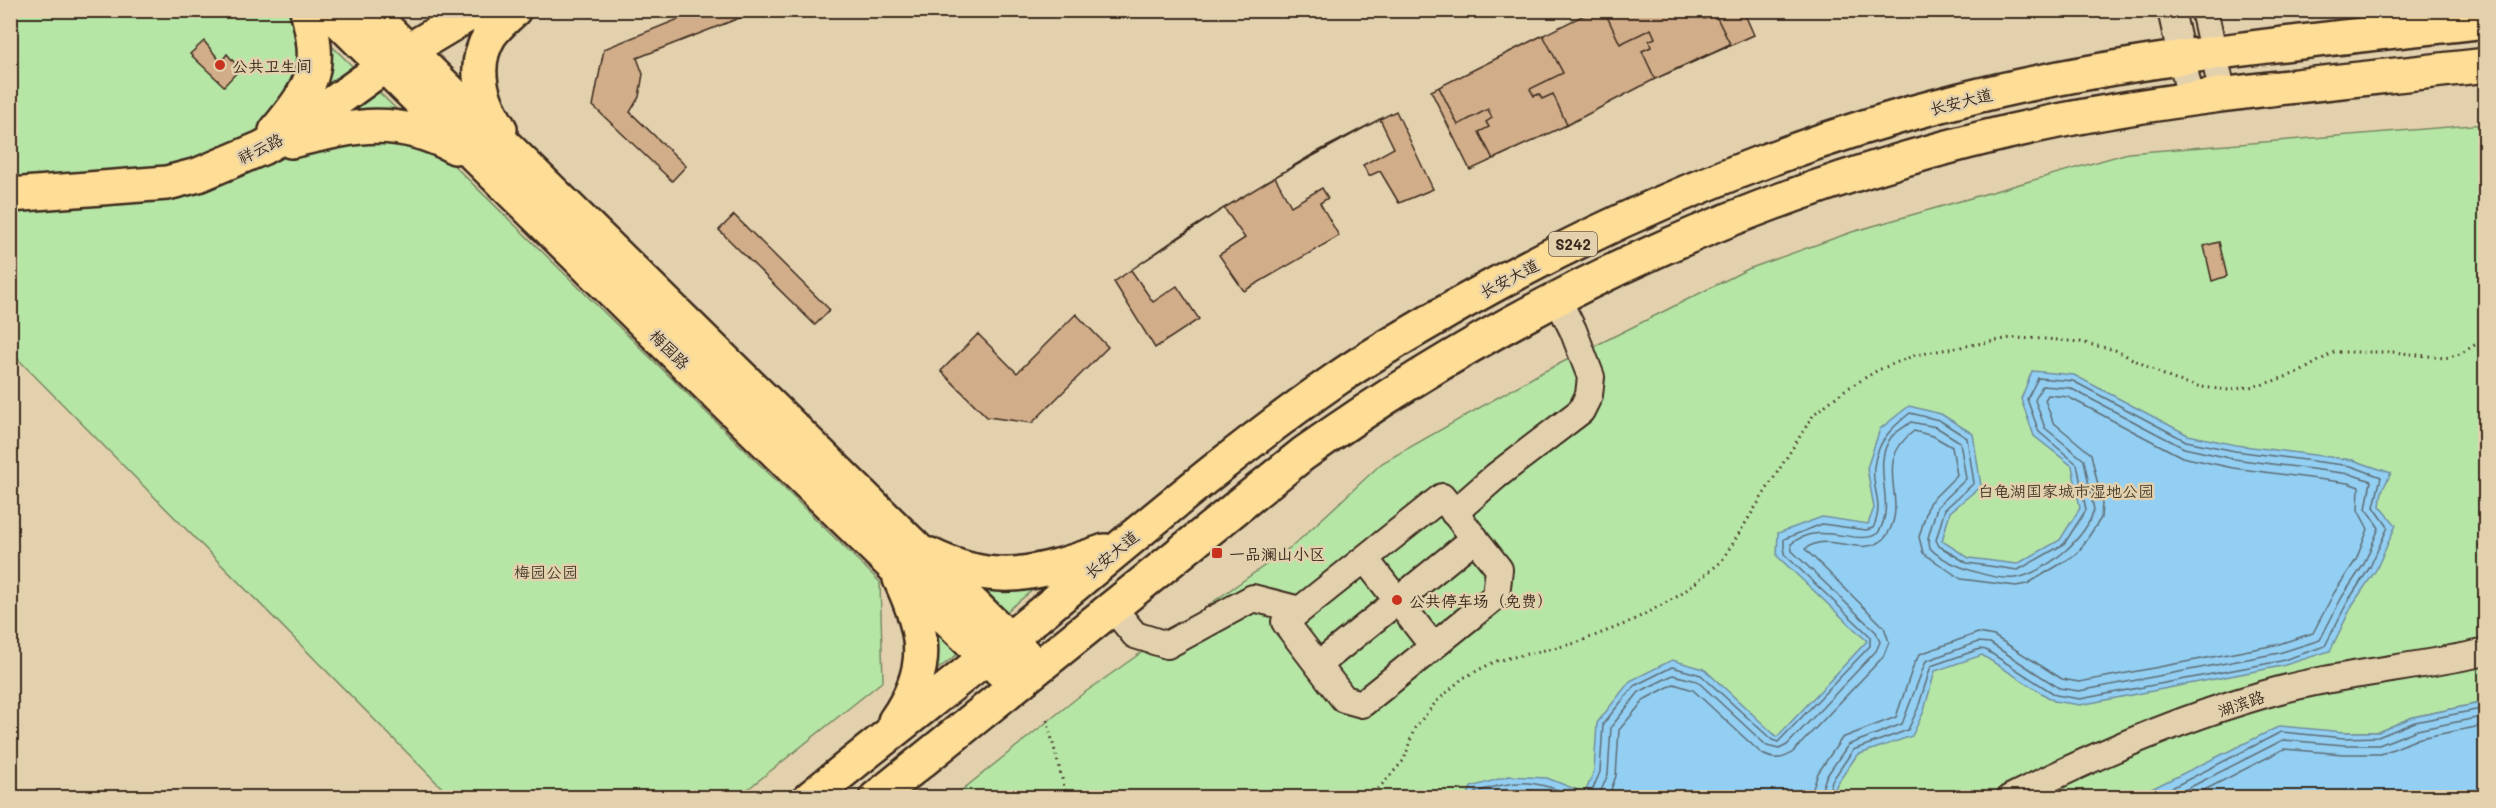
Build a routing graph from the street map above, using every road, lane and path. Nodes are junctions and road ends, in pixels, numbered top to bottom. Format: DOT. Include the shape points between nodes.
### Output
graph roads {
  1 [pos="307,10"];
  2 [pos="328,10"];
  3 [pos="367,10"];
  4 [pos="476,10"];
  5 [pos="514,10"];
  6 [pos="2170,10"];
  7 [pos="2204,10"];
  8 [pos="2486,21"];
  9 [pos="2214,54"];
  10 [pos="395,58"];
  11 [pos="2181,58"];
  12 [pos="2486,65"];
  13 [pos="2223,95"];
  14 [pos="2191,100"];
  15 [pos="262,148"];
  16 [pos="509,169"];
  17 [pos="10,195"];
  18 [pos="1557,298"];
  19 [pos="2486,338"];
  20 [pos="1454,513"];
  21 [pos="1475,538"];
  22 [pos="1121,546"];
  23 [pos="2478,546"];
  24 [pos="2486,546"];
  25 [pos="903,557"];
  26 [pos="1365,559"];
  27 [pos="1397,600"];
  28 [pos="1112,607"];
  29 [pos="1300,610"];
  30 [pos="1433,646"];
  31 [pos="998,648"];
  32 [pos="2486,652"];
  33 [pos="1318,665"];
  34 [pos="1027,676"];
  35 [pos="1047,720"];
  36 [pos="882,740"];
  37 [pos="810,798"];
  38 [pos="876,798"];
  39 [pos="1067,798"];
  40 [pos="1370,798"];
  41 [pos="2010,798"];
  1 -- 15 [label="main road" via="313,76 304,96"];
  2 -- 10 [label="main road, 梅园路"];
  3 -- 10 [label="main road, 梅园路"];
  4 -- 10 [label="main road, 祥云路"];
  5 -- 16 [label="main road" via="490,34 479,70 481,90"];
  6 -- 11 [label="street"];
  7 -- 9 [label="street"];
  8 -- 9 [label="main road, 长安大道 / S242"];
  9 -- 11 [label="main road, 长安大道 / S242"];
  9 -- 13 [label="street"];
  10 -- 15 [label="main road, 祥云路" via="300,127"];
  10 -- 16 [label="main road, 梅园路"];
  11 -- 14 [label="street"];
  11 -- 22 [label="main road, 长安大道 / S242" via="1962,99 1787,153 1673,198 1502,280 1340,377"];
  12 -- 13 [label="main road, S242"];
  13 -- 14 [label="main road, S242"];
  14 -- 18 [label="main road, S242" via="2061,121 1891,162 1819,184 1641,255"];
  15 -- 16 [label="main road" via="356,128 404,126 427,132"];
  15 -- 17 [label="main road, 祥云路" via="198,175 167,183"];
  16 -- 25 [label="main road, 梅园路"];
  18 -- 20 [label="street" via="1591,377 1589,395 1581,411"];
  18 -- 28 [label="main road, S242" via="1365,409"];
  19 -- 40 [label="path" via="2445,358 2334,351 2300,372 2261,385 2229,390 2172,379 2115,350 2047,339 2011,338 1915,355 1878,370 1814,414 1721,562 1680,595 1630,622 1576,643 1496,661 1463,678 1414,729 1404,760"];
  20 -- 21 [label="street"];
  20 -- 26 [label="street" via="1442,498"];
  21 -- 27 [label="street"];
  21 -- 30 [label="street" via="1499,569 1496,596"];
  22 -- 25 [label="main road" via="1037,573 958,569"];
  22 -- 31 [label="main road, 长安大道 / S242"];
  23 -- 24 [label="path"];
  25 -- 31 [label="main road, 梅园路"];
  25 -- 36 [label="main road" via="922,637 922,657 915,688"];
  26 -- 27 [label="street"];
  26 -- 29 [label="street"];
  27 -- 30 [label="street"];
  27 -- 33 [label="street"];
  28 -- 29 [label="street" via="1135,635 1167,645 1253,598"];
  28 -- 34 [label="main road, S242"];
  29 -- 33 [label="street" via="1285,622"];
  30 -- 33 [label="street" via="1362,704 1344,699"];
  31 -- 34 [label="main road, 梅园路"];
  31 -- 36 [label="main road, 长安大道 / S242"];
  32 -- 41 [label="street, 湖滨路" via="2262,694 2157,732"];
  34 -- 38 [label="main road, S242"];
  35 -- 39 [label="path"];
  36 -- 37 [label="main road, 长安大道 / S242"];
}
